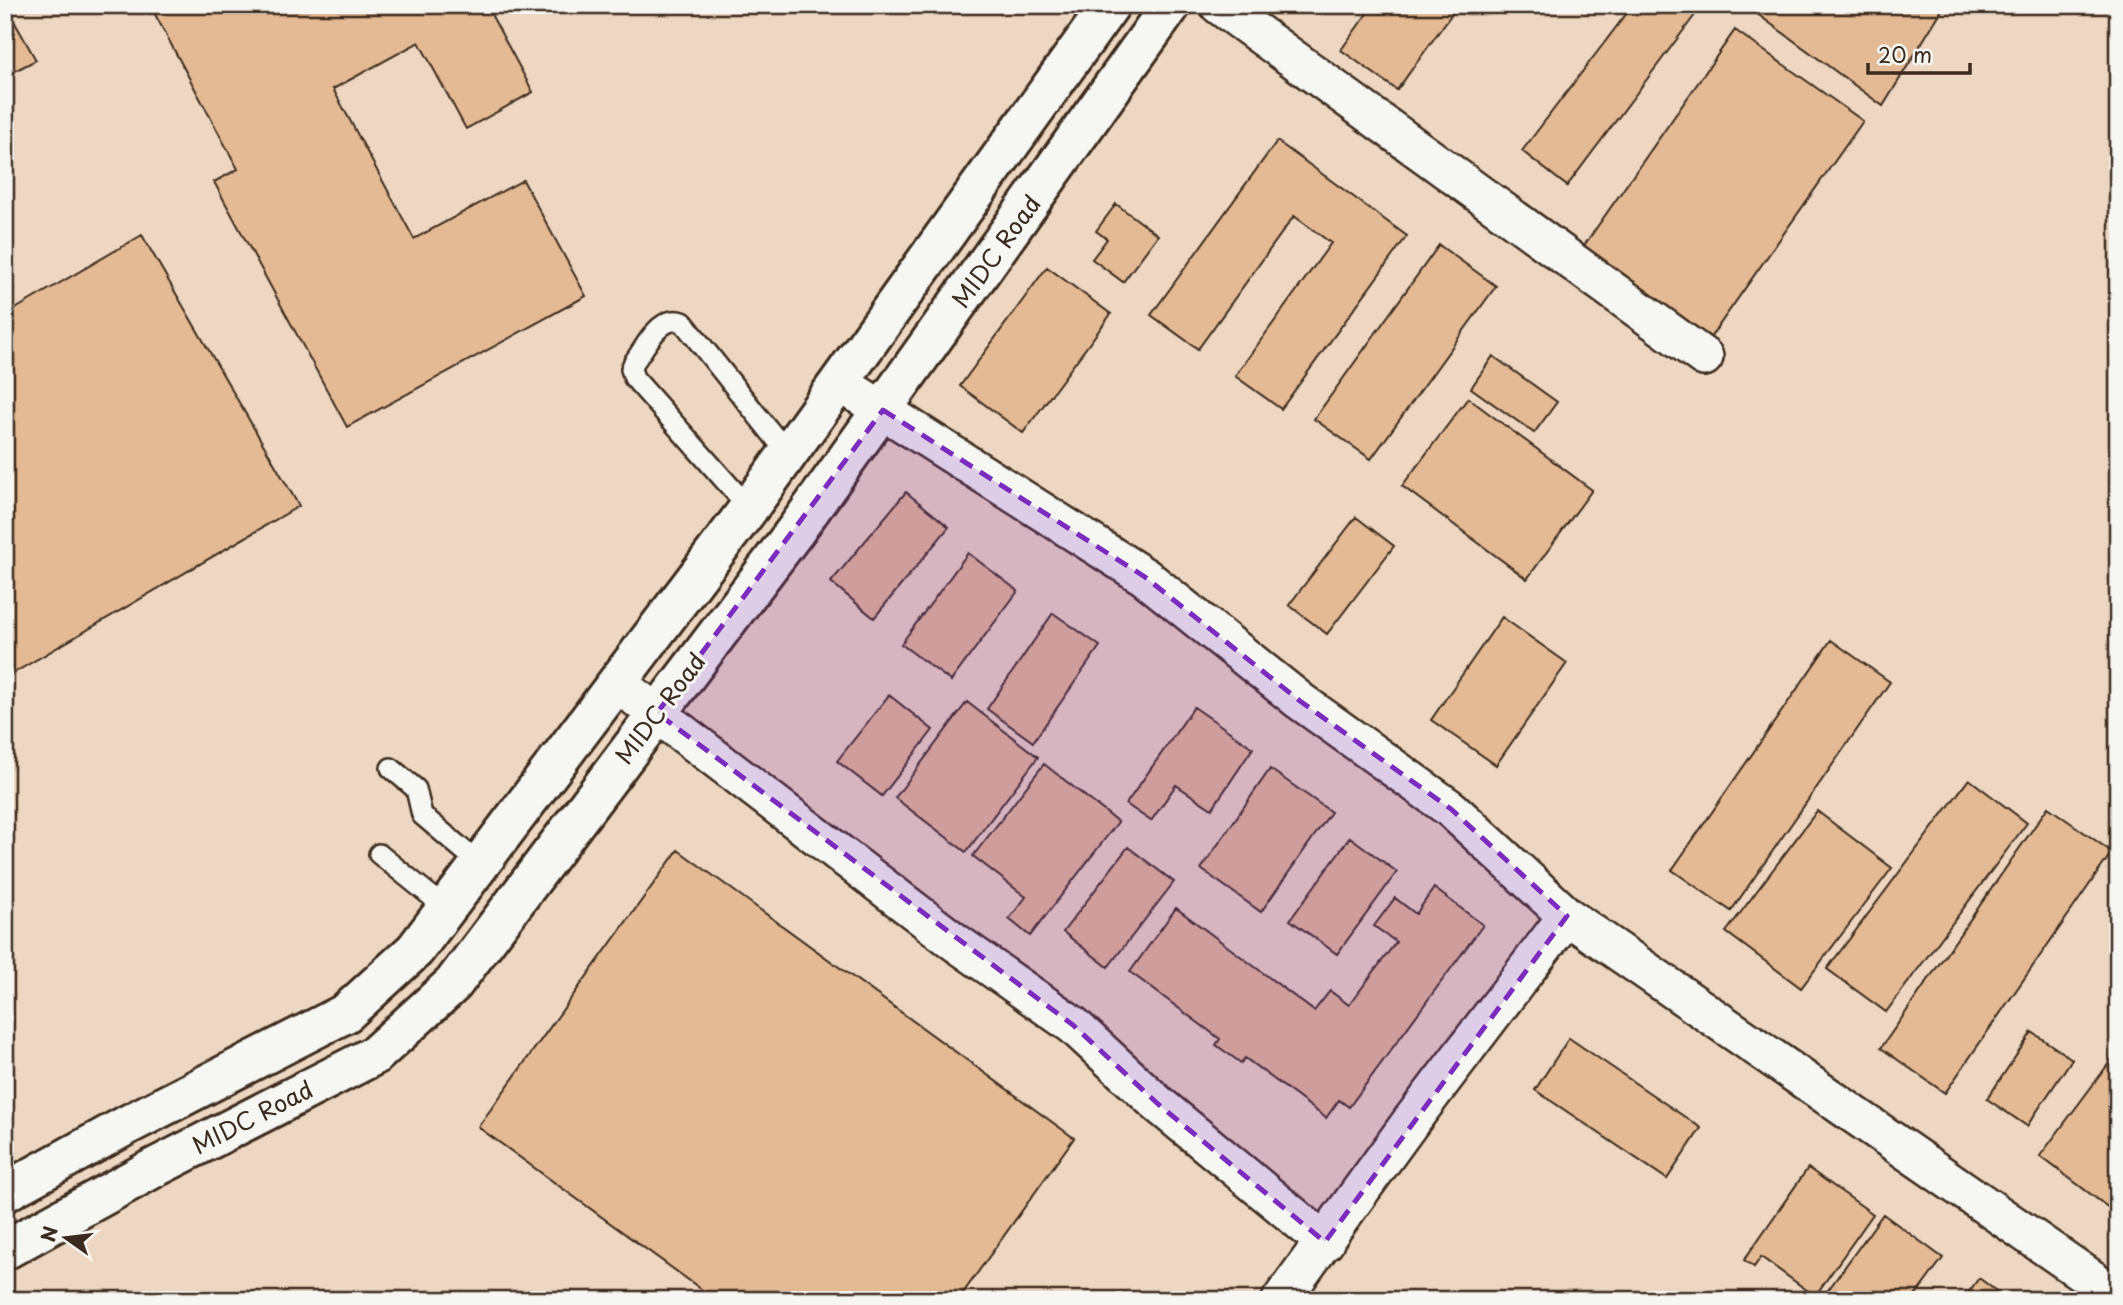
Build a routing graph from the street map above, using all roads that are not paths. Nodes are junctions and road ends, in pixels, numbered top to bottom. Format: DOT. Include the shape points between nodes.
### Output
graph roads {
  1 [pos="1110,5"];
  2 [pos="1171,5"];
  3 [pos="1219,5"];
  4 [pos="1704,357"];
  5 [pos="840,383"];
  6 [pos="883,410"];
  7 [pos="788,454"];
  8 [pos="749,508"];
  9 [pos="617,683"];
  10 [pos="657,713"];
  11 [pos="391,768"];
  12 [pos="379,854"];
  13 [pos="481,865"];
  14 [pos="447,909"];
  15 [pos="1567,916"];
  16 [pos="12,1189"];
  17 [pos="41,1230"];
  18 [pos="1325,1242"];
  19 [pos="5,1250"];
  20 [pos="2118,1297"];
  21 [pos="1281,1300"];
  1 -- 5 [label="main road, MIDC Road"];
  2 -- 6 [label="main road, MIDC Road"];
  3 -- 4 [label="street"];
  5 -- 6 [label="street"];
  5 -- 7 [label="main road, MIDC Road"];
  6 -- 10 [label="main road, MIDC Road"];
  6 -- 15 [label="street" via="1145,577 1300,701 1451,809"];
  7 -- 8 [label="main road, MIDC Road"];
  7 -- 8 [label="lane" via="682,323 665,321 634,362 634,378"];
  8 -- 9 [label="main road, MIDC Road"];
  9 -- 10 [label="street"];
  9 -- 13 [label="main road, MIDC Road"];
  10 -- 17 [label="main road, MIDC Road" via="453,984 375,1055"];
  10 -- 18 [label="street" via="955,942 1073,1025 1158,1104"];
  11 -- 13 [label="lane" via="416,789 422,815"];
  12 -- 14 [label="lane"];
  13 -- 14 [label="main road, MIDC Road"];
  14 -- 16 [label="main road, MIDC Road" via="415,950 346,1013"];
  15 -- 18 [label="street"];
  15 -- 20 [label="street"];
  16 -- 17 [label="main road"];
  17 -- 19 [label="main road, MIDC Road"];
  18 -- 21 [label="street"];
}
